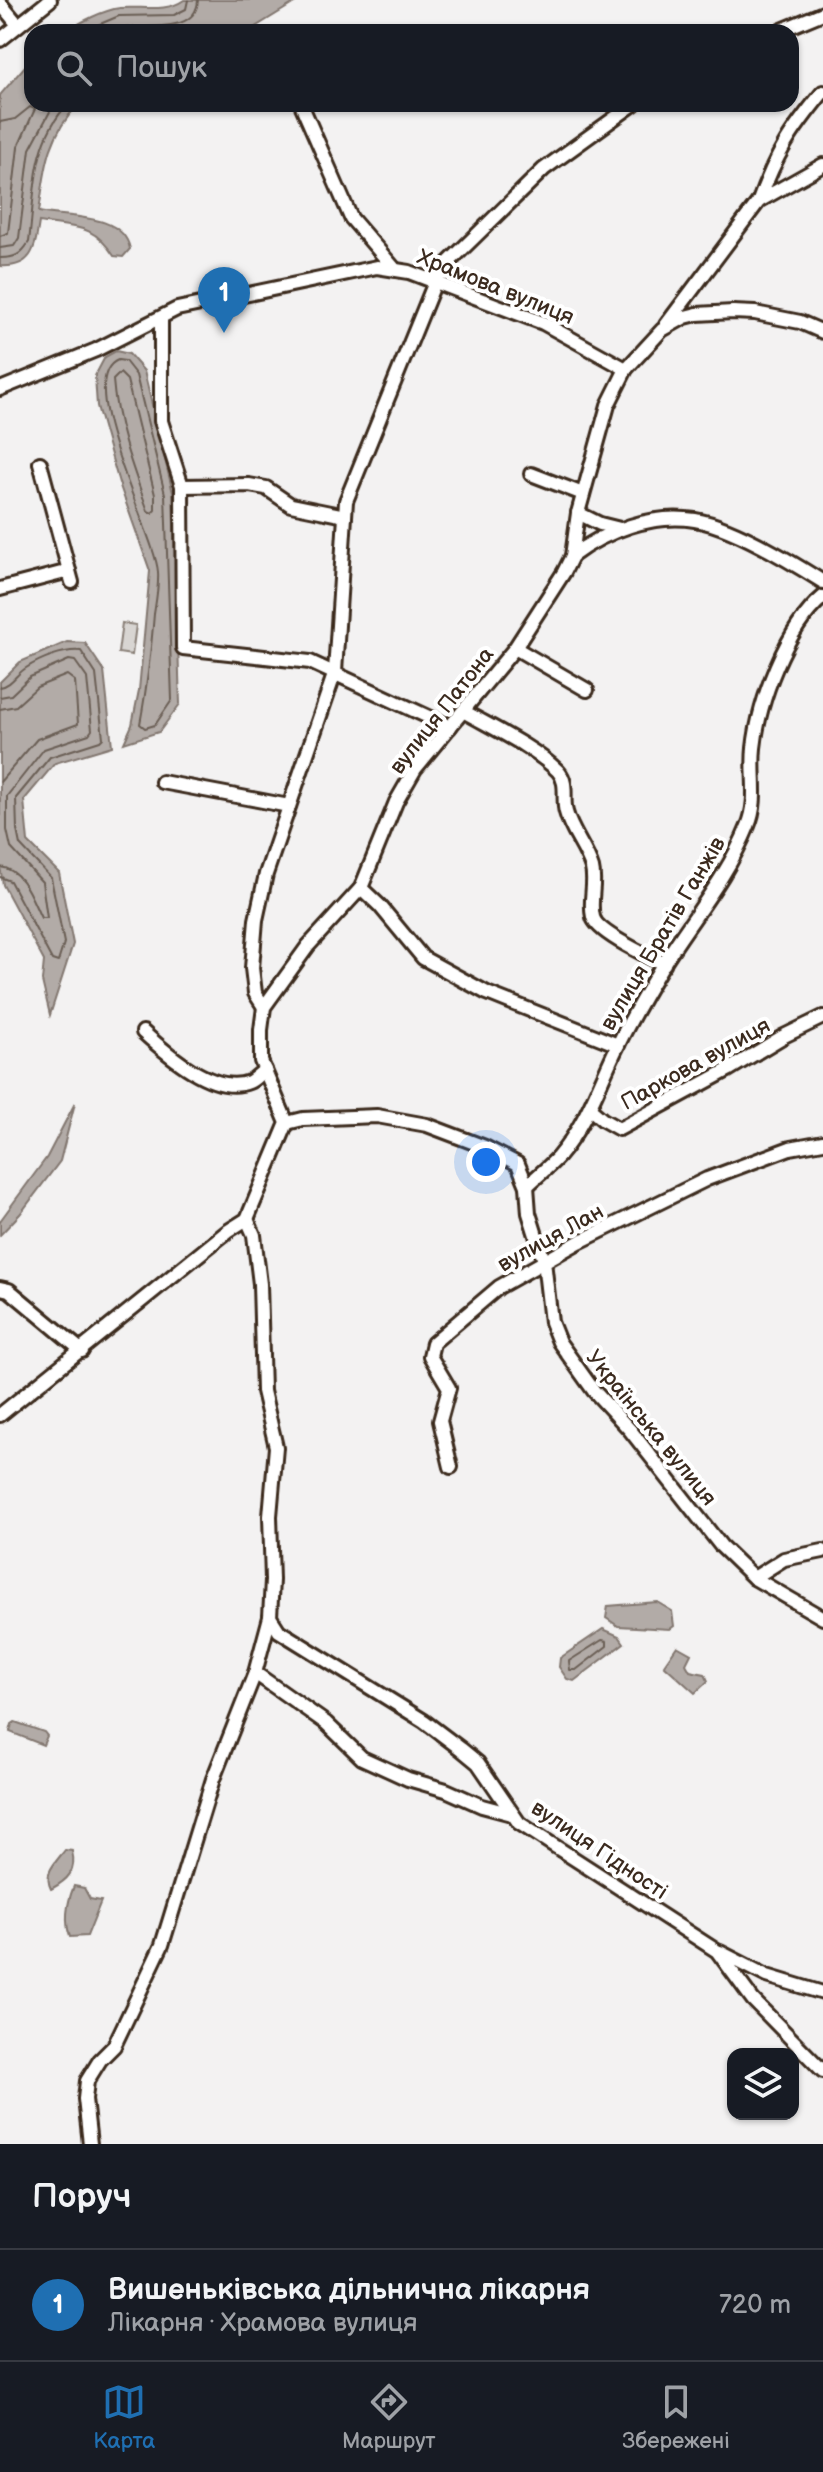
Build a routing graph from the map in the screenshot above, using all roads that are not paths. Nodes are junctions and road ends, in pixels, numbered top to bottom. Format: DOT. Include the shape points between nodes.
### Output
graph roads {
  1 [pos="50,0"];
  2 [pos="0,3"];
  3 [pos="823,13"];
  4 [pos="796,24"];
  5 [pos="18,25"];
  6 [pos="0,40"];
  7 [pos="823,92"];
  8 [pos="305,112"];
  9 [pos="623,112"];
  10 [pos="823,165"];
  11 [pos="759,201"];
  12 [pos="393,267"];
  13 [pos="435,282"];
  14 [pos="161,319"];
  15 [pos="662,330"];
  16 [pos="823,332"];
  17 [pos="626,369"];
  18 [pos="0,389"];
  19 [pos="40,463"];
  20 [pos="531,474"];
  21 [pos="182,486"];
  22 [pos="583,494"];
  23 [pos="578,513"];
  24 [pos="345,516"];
  25 [pos="620,529"];
  26 [pos="572,556"];
  27 [pos="823,582"];
  28 [pos="0,589"];
  29 [pos="823,597"];
  30 [pos="515,648"];
  31 [pos="335,672"];
  32 [pos="587,690"];
  33 [pos="465,712"];
  34 [pos="450,727"];
  35 [pos="162,782"];
  36 [pos="289,806"];
  37 [pos="361,888"];
  38 [pos="664,964"];
  39 [pos="264,1007"];
  40 [pos="823,1017"];
  41 [pos="143,1032"];
  42 [pos="618,1045"];
  43 [pos="265,1070"];
  44 [pos="590,1109"];
  45 [pos="287,1123"];
  46 [pos="823,1142"];
  47 [pos="527,1186"];
  48 [pos="247,1219"];
  49 [pos="544,1261"];
  50 [pos="0,1288"];
  51 [pos="82,1351"];
  52 [pos="0,1415"];
  53 [pos="451,1467"];
  54 [pos="823,1551"];
  55 [pos="754,1578"];
  56 [pos="270,1617"];
  57 [pos="823,1618"];
  58 [pos="255,1673"];
  59 [pos="512,1814"];
  60 [pos="717,1951"];
  61 [pos="823,1993"];
  62 [pos="823,2071"];
  63 [pos="90,2144"];
  1 -- 5 [label="street"];
  2 -- 5 [label="street"];
  3 -- 4 [label="street"];
  5 -- 6 [label="street"];
  7 -- 11 [label="street" via="792,130"];
  8 -- 12 [label="street" via="351,218"];
  9 -- 13 [label="street" via="544,169"];
  10 -- 11 [label="street"];
  11 -- 15 [label="street"];
  12 -- 13 [label="street, Храмова вулиця"];
  12 -- 14 [label="street, Храмова вулиця" via="358,269 198,304"];
  13 -- 17 [label="street, Храмова вулиця" via="543,323"];
  13 -- 24 [label="street" via="346,501"];
  14 -- 18 [label="street, Храмова вулиця"];
  14 -- 21 [label="street" via="161,421"];
  15 -- 16 [label="street" via="685,317 733,312 778,316"];
  15 -- 17 [label="street"];
  17 -- 22 [label="street, вулиця Патона" via="614,387"];
  19 -- 28 [label="street" via="71,576"];
  20 -- 22 [label="street"];
  21 -- 24 [label="street" via="266,488 291,505"];
  21 -- 31 [label="street" via="183,648 310,662"];
  22 -- 23 [label="street, вулиця Патона"];
  23 -- 25 [label="street"];
  23 -- 26 [label="street, вулиця Патона"];
  24 -- 31 [label="street"];
  25 -- 26 [label="street, вулиця Патона"];
  25 -- 27 [label="street" via="666,519 698,520"];
  26 -- 30 [label="street, вулиця Патона"];
  29 -- 38 [label="street, вулиця Братів Ганжів" via="788,643 765,701 753,752 755,795 748,825 724,873"];
  30 -- 32 [label="street"];
  30 -- 33 [label="street, вулиця Патона"];
  31 -- 34 [label="street"];
  31 -- 36 [label="street"];
  33 -- 34 [label="street, вулиця Патона"];
  33 -- 38 [label="street" via="559,772 565,812 593,872 593,919"];
  34 -- 37 [label="street, вулиця Патона" via="396,802"];
  35 -- 36 [label="street"];
  36 -- 39 [label="street" via="256,920 252,968 255,993"];
  37 -- 39 [label="street, вулиця Патона" via="308,946"];
  37 -- 42 [label="street" via="423,958 487,993"];
  38 -- 42 [label="street, вулиця Братів Ганжів"];
  39 -- 43 [label="street" via="260,1045"];
  40 -- 44 [label="street, Паркова вулиця" via="619,1129"];
  41 -- 43 [label="street" via="180,1064 206,1077 249,1082"];
  42 -- 44 [label="street, вулиця Братів Ганжів"];
  43 -- 45 [label="street"];
  44 -- 47 [label="street, вулиця Братів Ганжів" via="558,1158"];
  45 -- 47 [label="street" via="377,1116 427,1125 518,1164"];
  45 -- 48 [label="street"];
  46 -- 49 [label="street, вулиця Лан" via="790,1148 707,1179"];
  47 -- 49 [label="street, Українська вулиця" via="529,1213"];
  48 -- 51 [label="street"];
  48 -- 56 [label="street" via="260,1284 263,1391 276,1447"];
  49 -- 53 [label="street, вулиця Лан" via="499,1287 433,1343 430,1356 449,1388 440,1421"];
  49 -- 55 [label="street, Українська вулиця" via="551,1322 559,1342 721,1546"];
  50 -- 51 [label="street"];
  51 -- 52 [label="street"];
  54 -- 55 [label="street" via="784,1559"];
  55 -- 57 [label="street, Українська вулиця"];
  56 -- 58 [label="street"];
  56 -- 59 [label="street, вулиця Гідності" via="279,1631 461,1749 478,1763"];
  58 -- 59 [label="street" via="326,1723 362,1758"];
  58 -- 63 [label="street" via="213,1779 162,1945 114,2046 87,2081"];
  59 -- 60 [label="street, вулиця Гідності"];
  60 -- 61 [label="street" via="767,1976"];
  60 -- 62 [label="street, вулиця Гідності" via="753,2000"];
}
